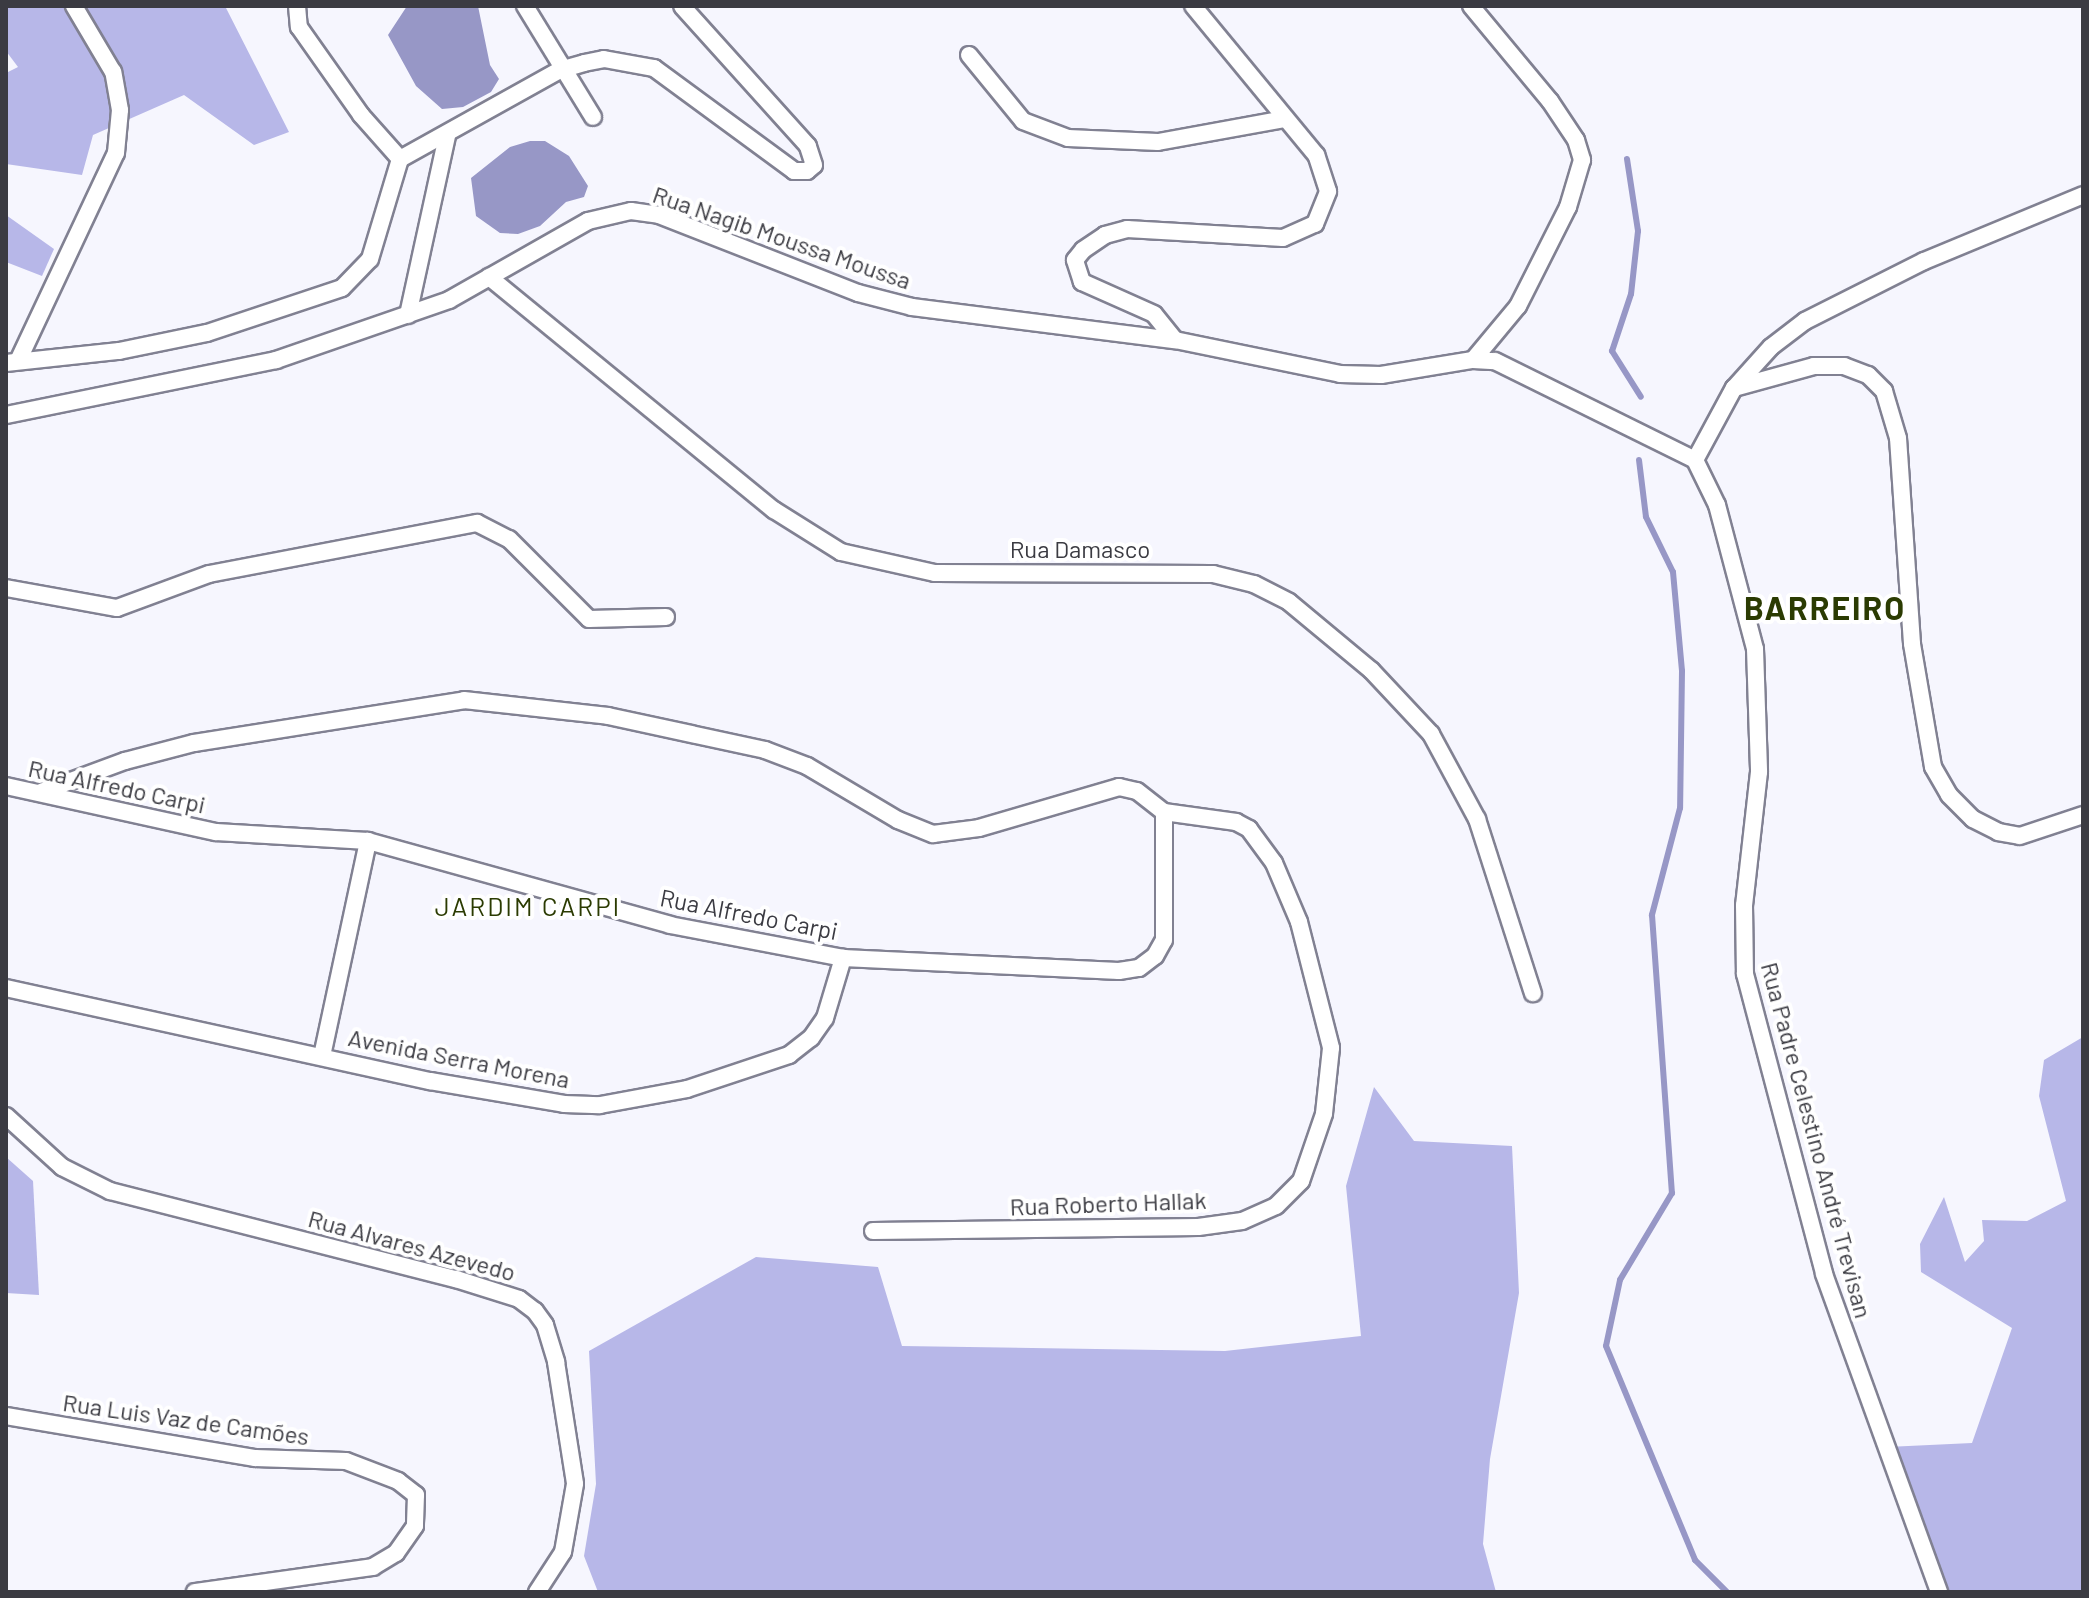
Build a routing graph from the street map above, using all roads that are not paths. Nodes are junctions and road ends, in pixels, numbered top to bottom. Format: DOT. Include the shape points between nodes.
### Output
graph roads {
  1 [pos="74,6"];
  2 [pos="297,6"];
  3 [pos="525,6"];
  4 [pos="682,6"];
  5 [pos="1193,6"];
  6 [pos="1471,6"];
  7 [pos="969,55"];
  8 [pos="560,70"];
  9 [pos="593,117"];
  10 [pos="1284,119"];
  11 [pos="447,136"];
  12 [pos="400,159"];
  13 [pos="2083,195"];
  14 [pos="489,277"];
  15 [pos="408,315"];
  16 [pos="1175,340"];
  17 [pos="1473,360"];
  18 [pos="12,361"];
  19 [pos="1734,388"];
  20 [pos="6,415"];
  21 [pos="1695,460"];
  22 [pos="6,588"];
  23 [pos="666,617"];
  24 [pos="6,786"];
  25 [pos="41,792"];
  26 [pos="1164,812"];
  27 [pos="2083,815"];
  28 [pos="368,841"];
  29 [pos="843,958"];
  30 [pos="6,988"];
  31 [pos="1533,993"];
  32 [pos="322,1056"];
  33 [pos="6,1116"];
  34 [pos="873,1231"];
  35 [pos="6,1416"];
  36 [pos="195,1592"];
  37 [pos="537,1592"];
  38 [pos="1939,1592"];
  1 -- 18 [label="street" via="113,72 120,110 116,153"];
  2 -- 12 [label="street" via="299,27 361,115"];
  3 -- 8 [label="street"];
  4 -- 8 [label="street" via="799,135 814,165 794,171 654,68 604,59"];
  5 -- 10 [label="street"];
  6 -- 17 [label="street" via="1550,101 1576,140 1582,160 1568,207 1518,306"];
  7 -- 10 [label="street" via="1023,121 1068,138 1158,142"];
  8 -- 9 [label="street"];
  8 -- 11 [label="street"];
  10 -- 16 [label="street" via="1326,171 1325,208 1315,224 1283,238 1127,229 1092,242 1075,260 1075,272 1092,290 1154,314"];
  11 -- 12 [label="street"];
  11 -- 15 [label="street"];
  12 -- 18 [label="street" via="370,259 342,288 177,339 119,351"];
  13 -- 19 [label="street" via="1924,261 1805,321 1771,347"];
  14 -- 15 [label="street, Rua Nagib Moussa Moussa"];
  14 -- 16 [label="street, Rua Nagib Moussa Moussa" via="588,221 631,211 659,215 858,293 912,307"];
  14 -- 31 [label="street, Rua Damasco" via="761,500 841,552 935,573 1213,574 1254,584 1289,602 1371,670 1431,734 1477,819"];
  15 -- 20 [label="street, Rua Nagib Moussa Moussa" via="276,360"];
  16 -- 17 [label="street, Rua Nagib Moussa Moussa" via="1340,374 1416,372"];
  17 -- 21 [label="street, Rua Nagib Moussa Moussa" via="1520,370"];
  19 -- 21 [label="street"];
  19 -- 27 [label="street" via="1814,366 1844,366 1868,375 1884,391 1898,438 1912,644 1933,767 1949,795 1973,819 1998,832 2020,836"];
  21 -- 38 [label="street, Rua Padre Celestino André Trevisan" via="1717,505 1755,649 1759,759 1744,905 1745,974 1824,1274"];
  22 -- 23 [label="street" via="117,608 209,574 477,523 509,539 589,619"];
  24 -- 25 [label="street, Rua Alfredo Carpi"];
  25 -- 26 [label="street" via="194,743 464,700 608,716 765,750 817,771 898,820 933,834 979,828 1119,787 1137,791"];
  25 -- 28 [label="street, Rua Alfredo Carpi" via="216,832"];
  26 -- 29 [label="street, Rua Alfredo Carpi" via="1164,940 1139,968 955,966"];
  26 -- 34 [label="street, Rua Roberto Hallak" via="1236,822 1261,841 1315,971 1331,1048 1331,1082 1301,1181 1276,1206 1242,1221 1198,1227"];
  28 -- 29 [label="street, Rua Alfredo Carpi" via="670,925"];
  28 -- 32 [label="street"];
  29 -- 32 [label="street, Avenida Serra Morena" via="825,1018 789,1055 640,1101 552,1102"];
  30 -- 32 [label="street, Avenida Serra Morena"];
  33 -- 37 [label="street, Rua Alvares Azevedo" via="62,1167 110,1191 469,1283 519,1299 535,1311 556,1362 575,1484 563,1552"];
  35 -- 36 [label="street, Rua Luis Vaz de Camões" via="255,1458 346,1461 398,1481 416,1495 415,1526 396,1553 373,1567"];
}
